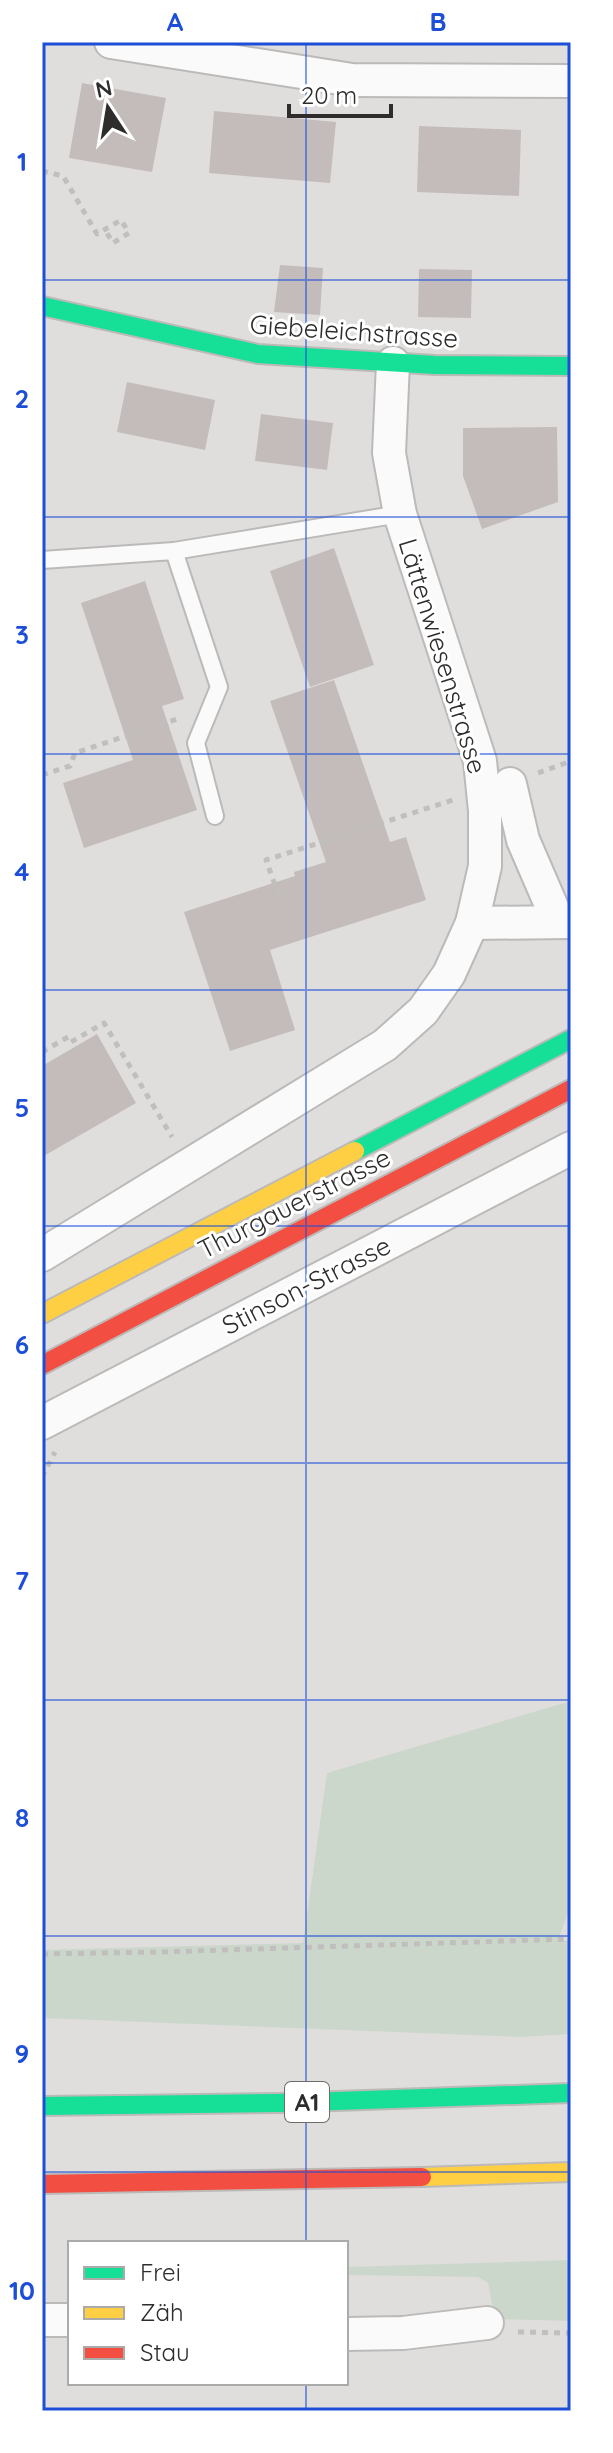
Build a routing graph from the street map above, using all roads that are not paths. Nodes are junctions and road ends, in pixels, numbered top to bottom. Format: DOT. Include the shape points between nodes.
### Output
graph roads {
  1 [pos="111,42"];
  2 [pos="571,81"];
  3 [pos="42,306"];
  4 [pos="393,363"];
  5 [pos="571,366"];
  6 [pos="400,514"];
  7 [pos="174,551"];
  8 [pos="42,560"];
  9 [pos="510,784"];
  10 [pos="215,816"];
  11 [pos="565,922"];
  12 [pos="472,923"];
  13 [pos="571,1039"];
  14 [pos="571,1089"];
  15 [pos="571,1148"];
  16 [pos="42,1255"];
  17 [pos="42,1314"];
  18 [pos="42,1365"];
  19 [pos="42,1423"];
  20 [pos="571,2093"];
  21 [pos="42,2106"];
  22 [pos="571,2172"];
  23 [pos="42,2184"];
  24 [pos="42,2320"];
  25 [pos="68,2320"];
  26 [pos="497,2327"];
  27 [pos="348,2334"];
  1 -- 2 [label="street" via="352,80"];
  3 -- 4 [label="main road, Giebeleichstrasse" via="258,354"];
  4 -- 5 [label="main road, Giebeleichstrasse"];
  4 -- 6 [label="street, Lättenwiesenstrasse" via="389,453"];
  6 -- 7 [label="lane"];
  6 -- 12 [label="street, Lättenwiesenstrasse" via="480,761 485,866"];
  7 -- 8 [label="lane"];
  7 -- 10 [label="lane" via="219,687 196,743"];
  9 -- 11 [label="street" via="523,840"];
  11 -- 12 [label="street"];
  12 -- 16 [label="street, Lättenwiesenstrasse" via="449,974 423,1011 385,1045"];
  13 -- 17 [label="main road, Thurgauerstrasse"];
  14 -- 18 [label="main road, Thurgauerstrasse"];
  15 -- 19 [label="street, Stinson-Strasse"];
  20 -- 21 [label="main road, A1"];
  22 -- 23 [label="main road"];
  24 -- 25 [label="street"];
  26 -- 27 [label="street"];
}
